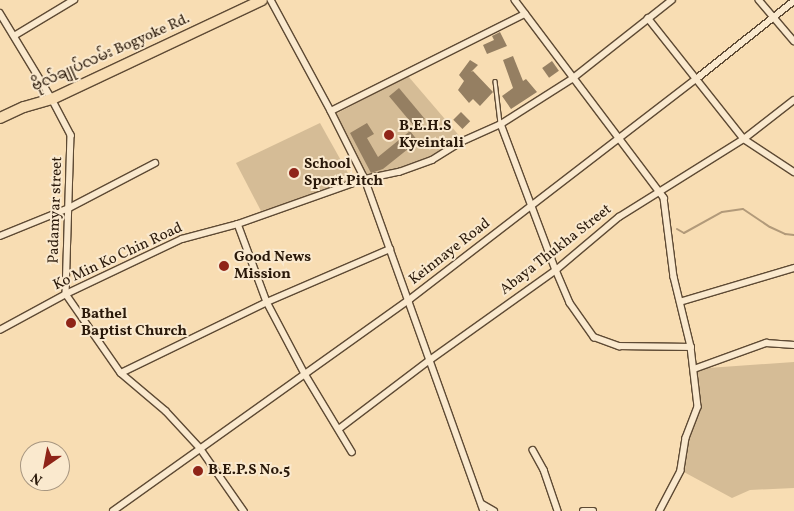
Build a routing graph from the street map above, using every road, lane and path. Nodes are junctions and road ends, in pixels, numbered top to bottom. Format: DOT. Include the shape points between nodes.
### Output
graph roads {
  1 [pos="74,0"];
  2 [pos="262,0"];
  3 [pos="271,0"];
  4 [pos="515,0"];
  5 [pos="672,0"];
  6 [pos="758,0"];
  7 [pos="794,0"];
  8 [pos="0,13"];
  9 [pos="525,14"];
  10 [pos="774,16"];
  11 [pos="648,18"];
  12 [pos="14,36"];
  13 [pos="794,40"];
  14 [pos="572,79"];
  15 [pos="695,80"];
  16 [pos="495,81"];
  17 [pos="52,99"];
  18 [pos="794,100"];
  19 [pos="331,111"];
  20 [pos="0,118"];
  21 [pos="501,124"];
  22 [pos="620,137"];
  23 [pos="744,139"];
  24 [pos="155,163"];
  25 [pos="794,172"];
  26 [pos="365,179"];
  27 [pos="660,190"];
  28 [pos="532,203"];
  29 [pos="69,208"];
  30 [pos="238,224"];
  31 [pos="0,236"];
  32 [pos="390,249"];
  33 [pos="794,268"];
  34 [pos="556,270"];
  35 [pos="66,294"];
  36 [pos="408,300"];
  37 [pos="267,302"];
  38 [pos="680,302"];
  39 [pos="0,330"];
  40 [pos="794,345"];
  41 [pos="691,347"];
  42 [pos="430,360"];
  43 [pos="694,369"];
  44 [pos="121,373"];
  45 [pos="305,374"];
  46 [pos="339,429"];
  47 [pos="200,448"];
  48 [pos="533,450"];
  49 [pos="352,452"];
  50 [pos="482,504"];
  51 [pos="113,511"];
  52 [pos="244,511"];
  53 [pos="484,511"];
  54 [pos="494,511"];
  55 [pos="558,511"];
  56 [pos="583,511"];
  57 [pos="593,511"];
  58 [pos="660,511"];
  1 -- 12 [label="street"];
  2 -- 17 [label="highway, ဗိုလ်ချုပ်လမ်း Bogyoke Rd."];
  3 -- 19 [label="street"];
  4 -- 9 [label="street"];
  5 -- 11 [label="street, Ko Min Ko Chin Road"];
  6 -- 10 [label="street"];
  7 -- 10 [label="street, Keinnaye Road"];
  8 -- 12 [label="street, Padamyar street"];
  9 -- 14 [label="street"];
  9 -- 19 [label="street"];
  10 -- 13 [label="street"];
  10 -- 15 [label="street, Keinnaye Road"];
  11 -- 14 [label="street, Ko Min Ko Chin Road"];
  11 -- 15 [label="street"];
  12 -- 17 [label="street, Padamyar street"];
  14 -- 21 [label="street, Ko Min Ko Chin Road"];
  14 -- 22 [label="street"];
  15 -- 22 [label="street, Keinnaye Road"];
  15 -- 23 [label="street"];
  16 -- 21 [label="lane"];
  17 -- 20 [label="highway, ဗိုလ်ချုပ်လမ်း Bogyoke Rd."];
  17 -- 29 [label="street, Padamyar street" via="71,135"];
  18 -- 23 [label="street, Abaya Thukha Street"];
  19 -- 26 [label="street"];
  21 -- 26 [label="street, Ko Min Ko Chin Road" via="463,141 432,160 399,172"];
  21 -- 28 [label="street"];
  22 -- 27 [label="street"];
  22 -- 28 [label="street, Keinnaye Road"];
  23 -- 25 [label="street"];
  23 -- 27 [label="street, Abaya Thukha Street"];
  24 -- 29 [label="street"];
  26 -- 30 [label="street, Ko Min Ko Chin Road"];
  26 -- 32 [label="street"];
  27 -- 34 [label="street, Abaya Thukha Street" via="620,216"];
  27 -- 38 [label="street" via="667,212"];
  28 -- 34 [label="street"];
  28 -- 36 [label="street, Keinnaye Road"];
  29 -- 31 [label="street"];
  29 -- 35 [label="street, Padamyar street"];
  30 -- 35 [label="street, Ko Min Ko Chin Road" via="182,239"];
  30 -- 37 [label="street"];
  32 -- 36 [label="street"];
  32 -- 37 [label="street"];
  33 -- 38 [label="street"];
  34 -- 41 [label="street" via="570,303 594,337 619,346"];
  34 -- 42 [label="street, Abaya Thukha Street"];
  35 -- 39 [label="street, Ko Min Ko Chin Road"];
  35 -- 44 [label="street"];
  36 -- 42 [label="street"];
  36 -- 45 [label="street, Keinnaye Road"];
  37 -- 44 [label="street"];
  37 -- 45 [label="street"];
  38 -- 41 [label="street"];
  40 -- 43 [label="street" via="766,343"];
  41 -- 43 [label="street"];
  42 -- 46 [label="street, Abaya Thukha Street"];
  42 -- 50 [label="street"];
  43 -- 58 [label="street" via="697,412 686,438 682,471"];
  44 -- 47 [label="street" via="166,411"];
  45 -- 46 [label="street"];
  45 -- 47 [label="street, Keinnaye Road"];
  46 -- 49 [label="street"];
  47 -- 51 [label="street, Keinnaye Road"];
  47 -- 52 [label="street"];
  48 -- 55 [label="street" via="544,470"];
  50 -- 53 [label="street"];
  50 -- 54 [label="street"];
  56 -- 57 [label="street"];
}
